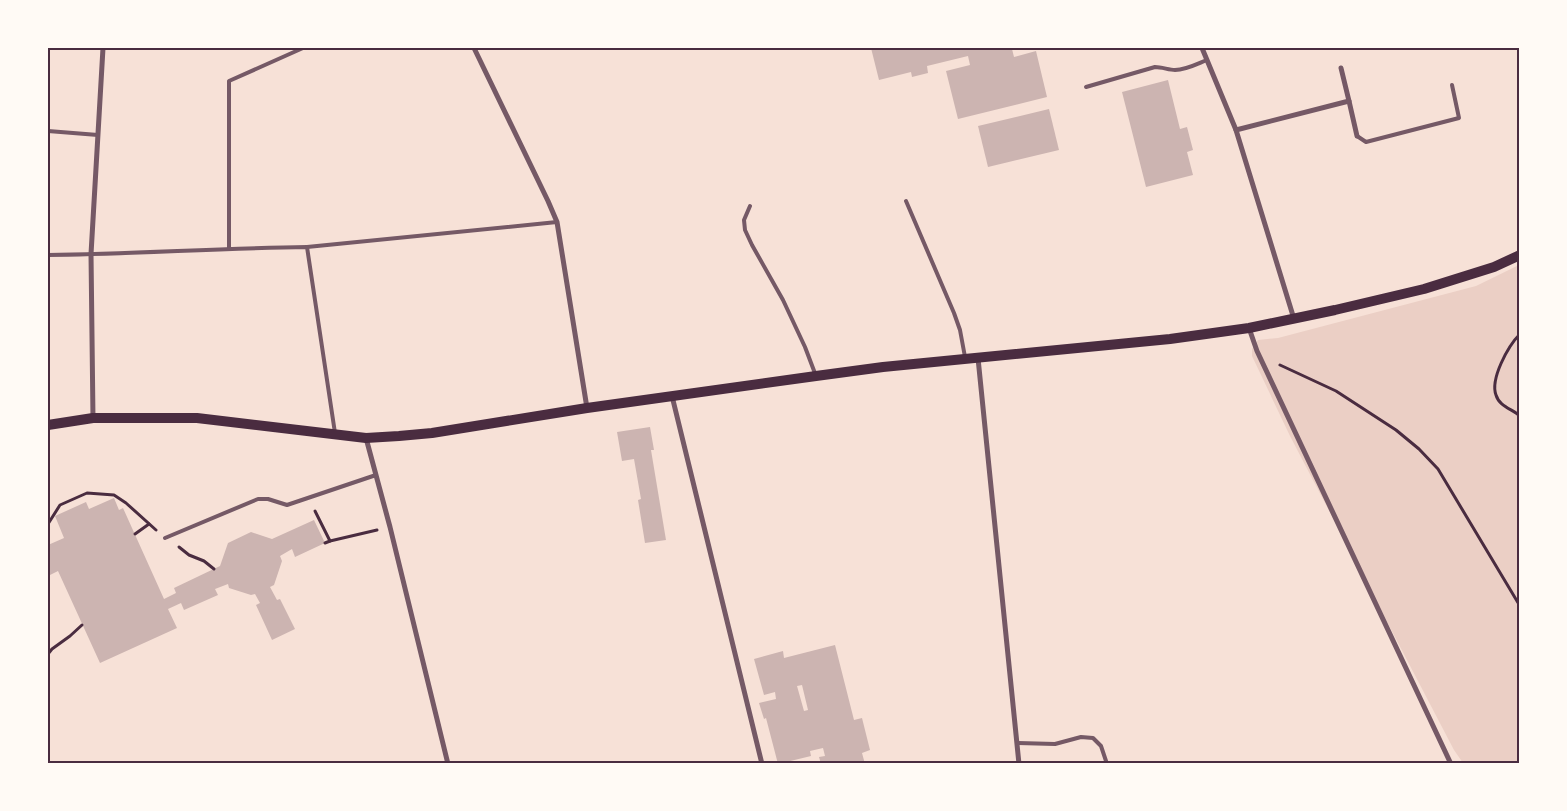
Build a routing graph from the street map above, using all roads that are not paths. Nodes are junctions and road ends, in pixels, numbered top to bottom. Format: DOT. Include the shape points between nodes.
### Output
graph roads {
  1 [pos="102,48"];
  2 [pos="303,48"];
  3 [pos="474,48"];
  4 [pos="1202,48"];
  5 [pos="1207,60"];
  6 [pos="1341,68"];
  7 [pos="1452,86"];
  8 [pos="1086,87"];
  9 [pos="1349,101"];
  10 [pos="1236,130"];
  11 [pos="48,131"];
  12 [pos="98,135"];
  13 [pos="1357,136"];
  14 [pos="906,201"];
  15 [pos="750,206"];
  16 [pos="557,222"];
  17 [pos="307,246"];
  18 [pos="229,248"];
  19 [pos="91,254"];
  20 [pos="48,255"];
  21 [pos="1520,255"];
  22 [pos="1294,320"];
  23 [pos="1249,328"];
  24 [pos="978,358"];
  25 [pos="965,359"];
  26 [pos="816,376"];
  27 [pos="672,396"];
  28 [pos="587,408"];
  29 [pos="93,418"];
  30 [pos="48,425"];
  31 [pos="335,435"];
  32 [pos="366,438"];
  33 [pos="376,475"];
  34 [pos="165,538"];
  35 [pos="1018,743"];
  36 [pos="448,764"];
  37 [pos="762,764"];
  38 [pos="1019,764"];
  39 [pos="1107,764"];
  40 [pos="1451,764"];
  1 -- 12 [label="street"];
  2 -- 18 [label="lane" via="229,81"];
  3 -- 16 [label="street"];
  4 -- 5 [label="street"];
  5 -- 8 [label="lane" via="1174,71 1155,67"];
  5 -- 10 [label="street"];
  6 -- 9 [label="street"];
  7 -- 13 [label="lane" via="1459,118 1366,142"];
  9 -- 10 [label="street"];
  9 -- 13 [label="street"];
  10 -- 22 [label="street"];
  11 -- 12 [label="lane"];
  12 -- 19 [label="street"];
  14 -- 25 [label="lane" via="954,313"];
  15 -- 26 [label="lane" via="744,220 745,230 783,300"];
  16 -- 17 [label="lane"];
  16 -- 28 [label="street"];
  17 -- 18 [label="lane"];
  17 -- 31 [label="lane"];
  18 -- 19 [label="lane"];
  19 -- 20 [label="lane"];
  19 -- 29 [label="street"];
  21 -- 22 [label="main road" via="1450,281"];
  22 -- 23 [label="main road"];
  23 -- 24 [label="main road"];
  23 -- 40 [label="street"];
  24 -- 25 [label="main road"];
  24 -- 35 [label="street"];
  25 -- 26 [label="main road"];
  26 -- 27 [label="main road"];
  27 -- 28 [label="main road"];
  27 -- 37 [label="street"];
  28 -- 32 [label="main road" via="432,433"];
  29 -- 30 [label="main road"];
  29 -- 31 [label="main road" via="197,418"];
  31 -- 32 [label="main road"];
  32 -- 33 [label="street"];
  33 -- 34 [label="lane" via="287,505 258,499"];
  33 -- 36 [label="street"];
  35 -- 38 [label="street"];
  35 -- 39 [label="lane" via="1054,744 1081,737 1093,738 1101,746"];
}
